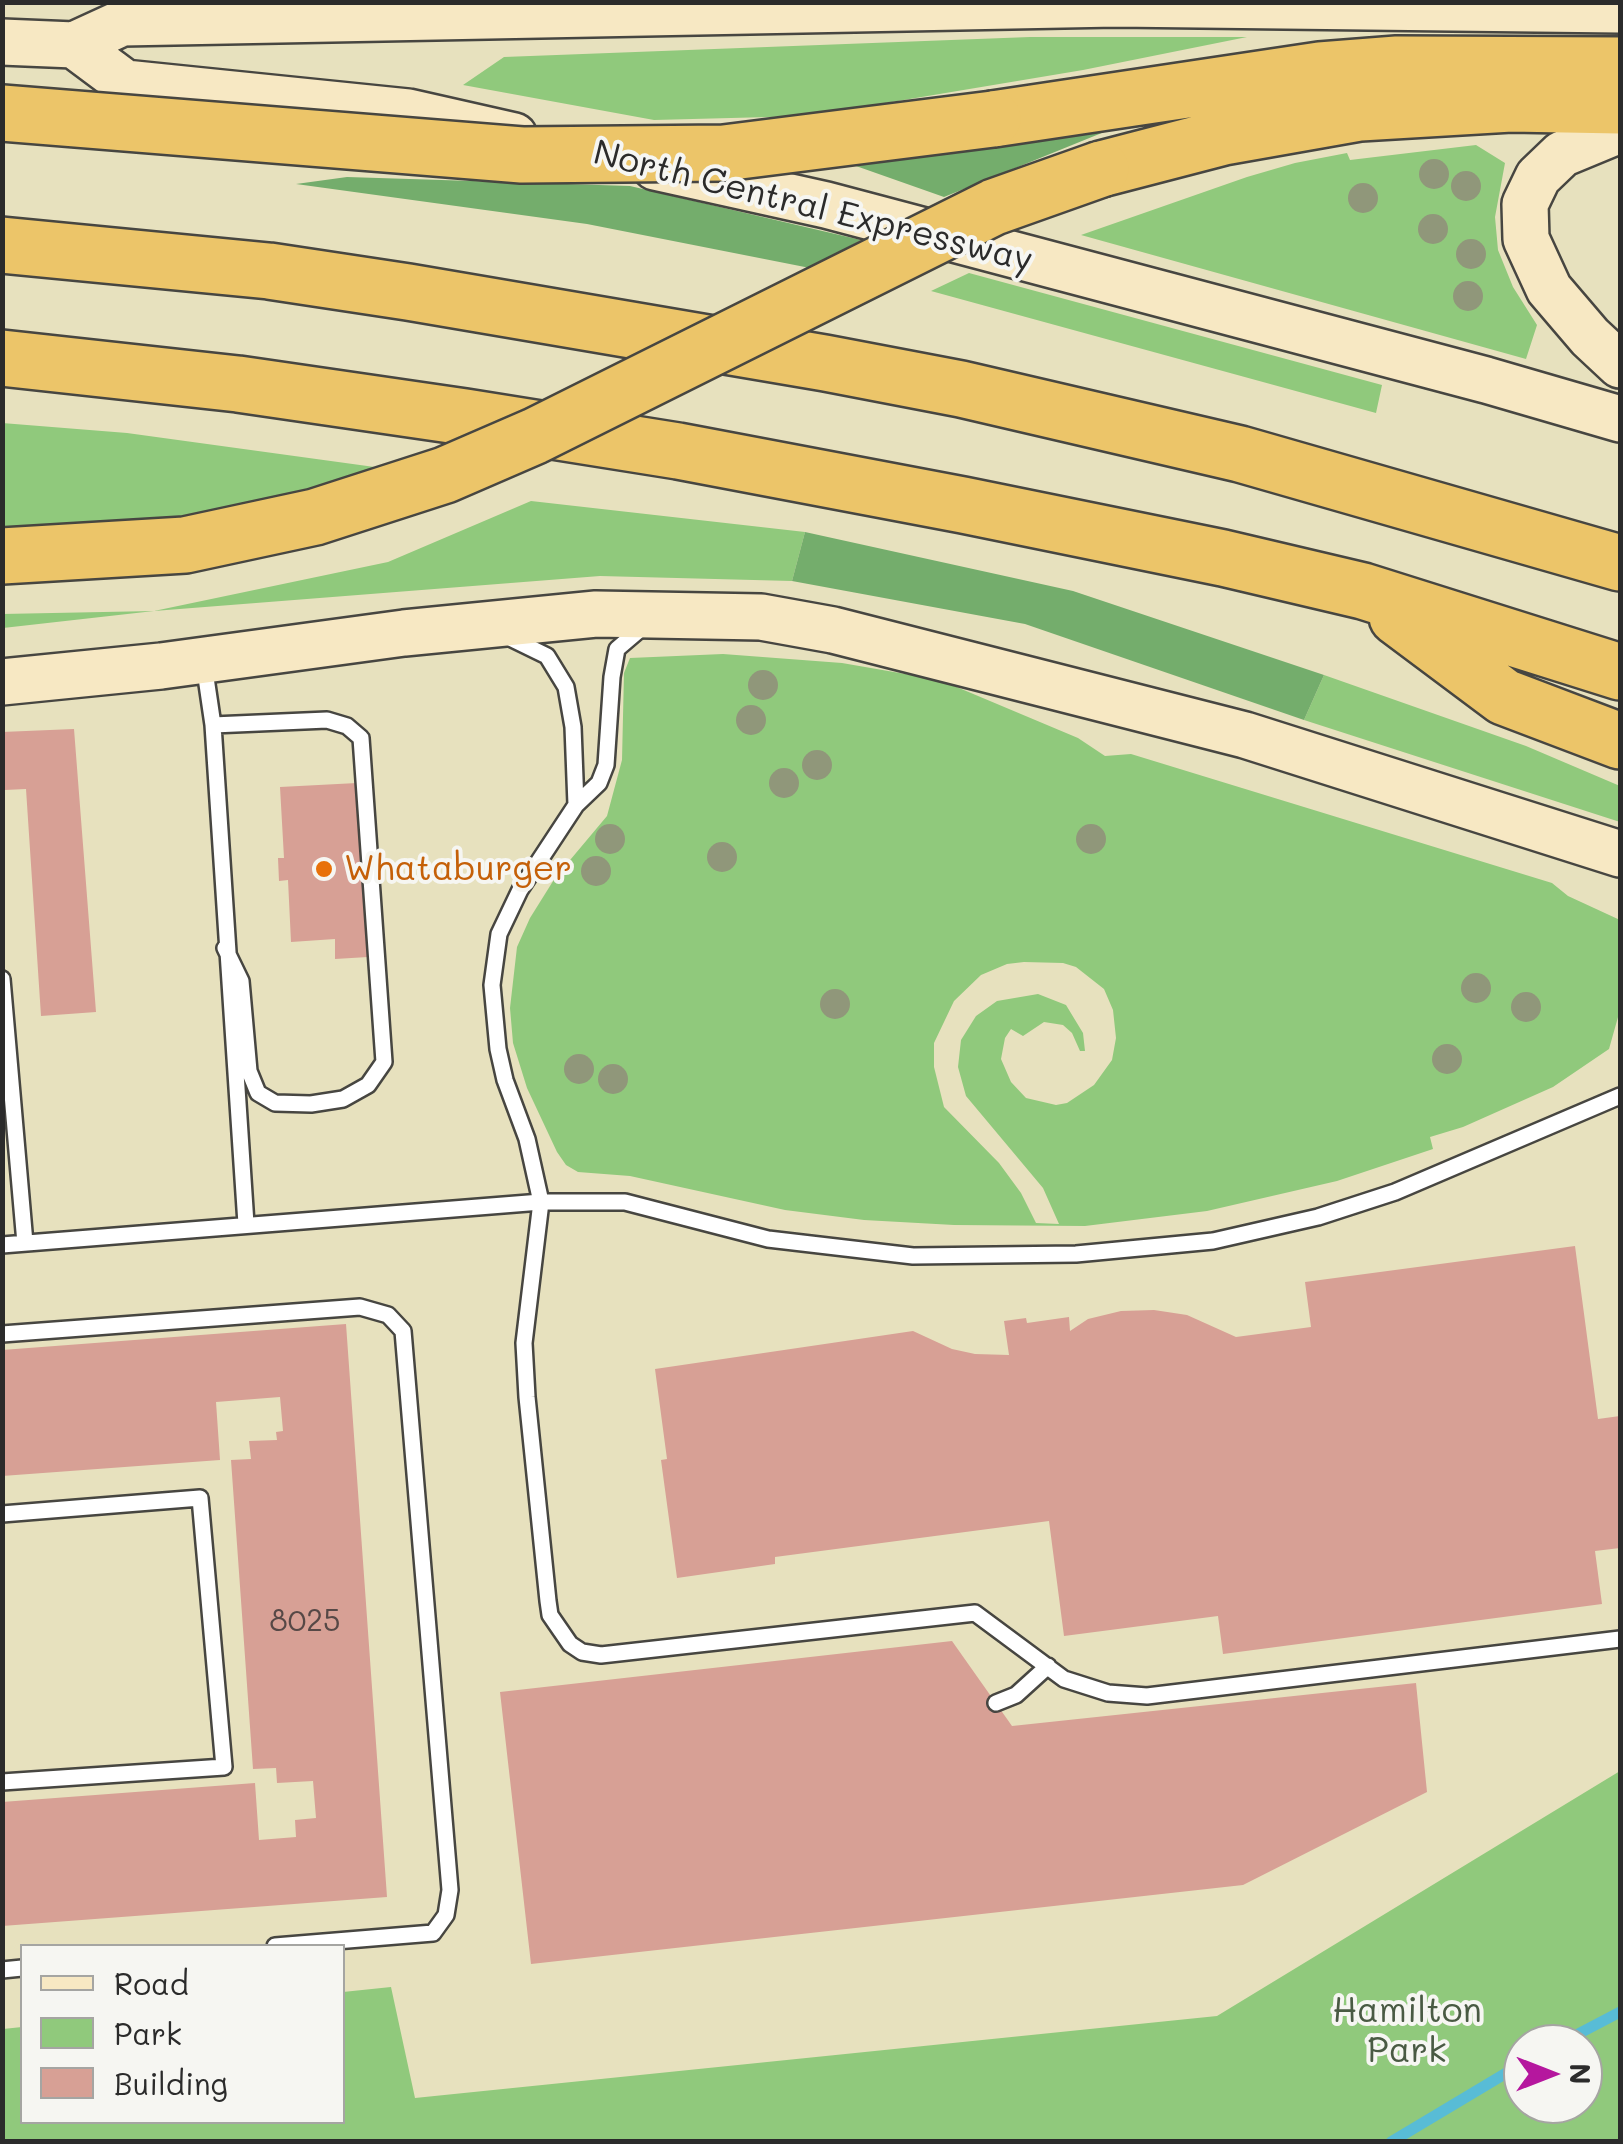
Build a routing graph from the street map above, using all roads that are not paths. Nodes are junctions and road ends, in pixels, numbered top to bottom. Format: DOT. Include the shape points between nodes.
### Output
graph roads {
  1 [pos="1116,4"];
  2 [pos="1613,8"];
  3 [pos="2,42"];
  4 [pos="74,45"];
  5 [pos="1620,66"];
  6 [pos="1620,106"];
  7 [pos="2,113"];
  8 [pos="1620,130"];
  9 [pos="2,245"];
  10 [pos="2,358"];
  11 [pos="1620,365"];
  12 [pos="1620,419"];
  13 [pos="2,556"];
  14 [pos="1620,563"];
  15 [pos="1363,592"];
  16 [pos="676,614"];
  17 [pos="484,625"];
  18 [pos="204,660"];
  19 [pos="1620,672"];
  20 [pos="2,682"];
  21 [pos="212,725"];
  22 [pos="1620,741"];
  23 [pos="576,805"];
  24 [pos="1620,854"];
  25 [pos="226,948"];
  26 [pos="2,979"];
  27 [pos="1620,1096"];
  28 [pos="541,1202"];
  29 [pos="246,1224"];
  30 [pos="25,1243"];
  31 [pos="2,1246"];
  32 [pos="2,1334"];
  33 [pos="2,1514"];
  34 [pos="1620,1639"];
  35 [pos="1048,1666"];
  36 [pos="996,1703"];
  37 [pos="2,1782"];
  38 [pos="299,1944"];
  1 -- 2 [label="main road"];
  1 -- 4 [label="main road" via="122,23"];
  3 -- 4 [label="main road"];
  4 -- 12 [label="main road, North Central Expressway" via="126,83 408,112 826,205"];
  5 -- 7 [label="highway, bridge" via="1320,70 724,153 522,155"];
  6 -- 13 [label="highway, bridge" via="1360,113 1224,137 1102,169 994,207 445,475 315,517 186,544"];
  8 -- 11 [label="main road" via="1562,154 1538,177 1525,204 1526,238 1550,289"];
  9 -- 14 [label="highway" via="390,289 942,386 1240,454"];
  10 -- 15 [label="highway" via="238,384 678,452 1167,546"];
  15 -- 19 [label="highway"];
  15 -- 22 [label="highway" via="1504,696"];
  16 -- 17 [label="main road"];
  16 -- 23 [label="lane" via="638,628 617,649 606,765 599,783"];
  16 -- 24 [label="main road" via="761,617 833,630 1113,699"];
  17 -- 18 [label="main road"];
  17 -- 23 [label="lane" via="547,656 566,687"];
  18 -- 20 [label="main road"];
  18 -- 21 [label="lane"];
  21 -- 25 [label="lane"];
  21 -- 25 [label="lane" via="328,720 361,738 384,1062 368,1085 343,1100 311,1104 275,1103 258,1094 249,1071 241,981"];
  23 -- 28 [label="lane" via="499,934 492,984 498,1050"];
  25 -- 29 [label="lane"];
  26 -- 30 [label="lane"];
  27 -- 28 [label="lane" via="1395,1192 1318,1216 1194,1242 1076,1254 913,1256 768,1239 625,1202"];
  28 -- 29 [label="lane"];
  28 -- 35 [label="lane" via="524,1343 526,1379 550,1615 570,1644 601,1656 975,1613"];
  29 -- 30 [label="lane"];
  30 -- 31 [label="lane"];
  32 -- 38 [label="lane" via="360,1308 388,1315 403,1331 450,1890 446,1915 433,1933"];
  33 -- 37 [label="lane" via="200,1498 224,1766"];
  34 -- 35 [label="lane" via="1147,1696 1064,1680"];
  35 -- 36 [label="lane" via="1016,1695"];
}
